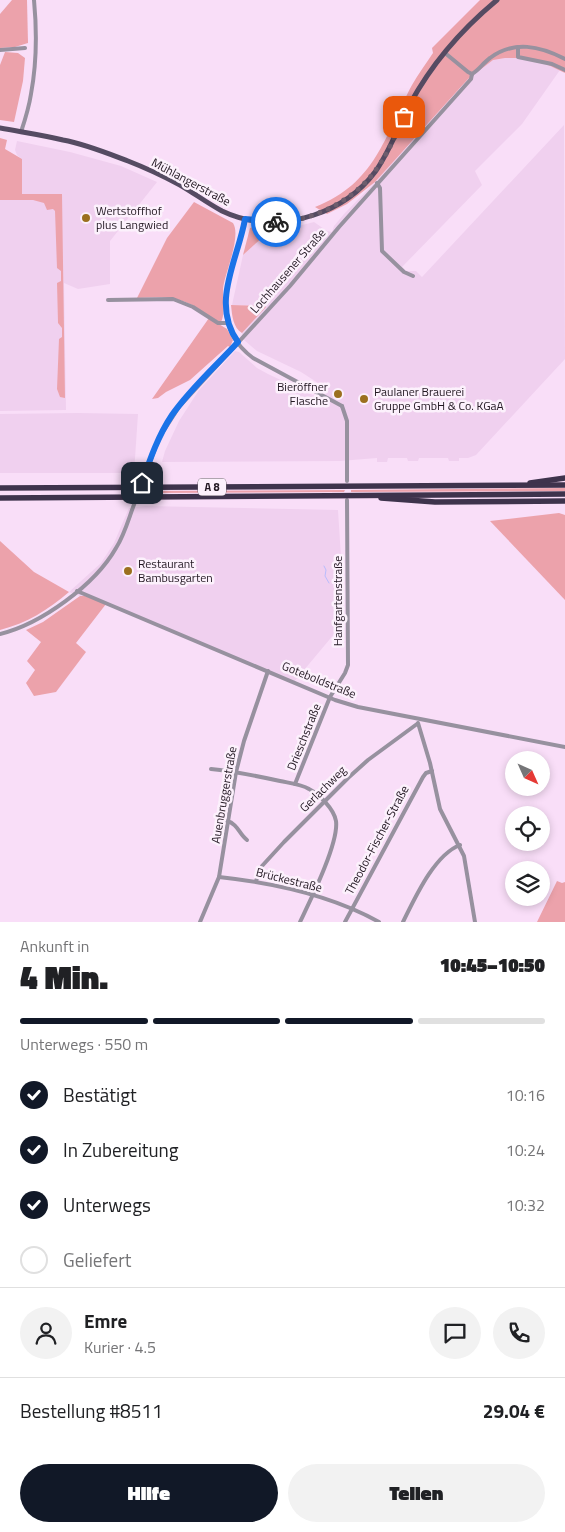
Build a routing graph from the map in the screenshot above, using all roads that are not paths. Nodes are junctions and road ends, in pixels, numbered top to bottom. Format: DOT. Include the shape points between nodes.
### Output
graph roads {
  1 [pos="34,0"];
  2 [pos="497,0"];
  3 [pos="518,47"];
  4 [pos="25,48"];
  5 [pos="0,50"];
  6 [pos="445,53"];
  7 [pos="565,59"];
  8 [pos="565,70"];
  9 [pos="472,74"];
  10 [pos="0,128"];
  11 [pos="21,132"];
  12 [pos="377,183"];
  13 [pos="245,219"];
  14 [pos="413,276"];
  15 [pos="108,300"];
  16 [pos="227,323"];
  17 [pos="238,342"];
  18 [pos="565,478"];
  19 [pos="347,481"];
  20 [pos="142,483"];
  21 [pos="565,485"];
  22 [pos="518,486"];
  23 [pos="0,488"];
  24 [pos="565,494"];
  25 [pos="372,495"];
  26 [pos="0,498"];
  27 [pos="347,500"];
  28 [pos="135,502"];
  29 [pos="565,503"];
  30 [pos="77,591"];
  31 [pos="0,634"];
  32 [pos="268,671"];
  33 [pos="330,697"];
  34 [pos="419,718"];
  35 [pos="418,724"];
  36 [pos="565,747"];
  37 [pos="211,769"];
  38 [pos="432,771"];
  39 [pos="236,772"];
  40 [pos="295,784"];
  41 [pos="324,802"];
  42 [pos="227,821"];
  43 [pos="247,840"];
  44 [pos="460,845"];
  45 [pos="219,877"];
  46 [pos="256,881"];
  47 [pos="313,895"];
  48 [pos="352,908"];
  49 [pos="200,922"];
  50 [pos="300,922"];
  51 [pos="345,922"];
  52 [pos="379,922"];
  53 [pos="403,922"];
  54 [pos="475,922"];
  1 -- 11 [label="street" via="36,57 31,96"];
  2 -- 6 [label="main road"];
  3 -- 7 [label="street" via="545,50"];
  3 -- 8 [label="street" via="518,56"];
  3 -- 9 [label="street, Lochhausener Straße" via="496,54"];
  4 -- 5 [label="street"];
  6 -- 9 [label="street"];
  6 -- 13 [label="main road, Mühlangerstraße" via="410,104 382,162 356,191 330,208 295,220 267,222"];
  9 -- 12 [label="street, Lochhausener Straße" via="471,79"];
  10 -- 11 [label="main road, Mühlangerstraße"];
  11 -- 13 [label="main road, Mühlangerstraße" via="65,140 129,162"];
  12 -- 14 [label="street" via="380,188 382,251 404,272"];
  12 -- 17 [label="street, Lochhausener Straße"];
  13 -- 16 [label="street" via="226,293"];
  15 -- 16 [label="street" via="173,299 218,323"];
  16 -- 17 [label="street"];
  17 -- 19 [label="street" via="253,358 344,404"];
  17 -- 20 [label="street, Lochhausener Straße" via="172,416 155,446"];
  18 -- 22 [label="highway"];
  21 -- 22 [label="highway, A 8"];
  22 -- 23 [label="highway, A 8"];
  24 -- 25 [label="highway, A 8"];
  25 -- 26 [label="highway, A 8"];
  25 -- 29 [label="highway" via="428,502"];
  27 -- 33 [label="street, Hanfgartenstraße" via="348,665"];
  28 -- 30 [label="street" via="111,556 102,569"];
  30 -- 31 [label="street" via="37,620"];
  30 -- 32 [label="street, Goteboldstraße"];
  32 -- 33 [label="street, Goteboldstraße"];
  32 -- 39 [label="street, Auenbruggerstraße"];
  33 -- 34 [label="street, Goteboldstraße" via="358,707"];
  33 -- 40 [label="street, Drieschstraße"];
  34 -- 35 [label="street"];
  34 -- 36 [label="street, Goteboldstraße"];
  35 -- 38 [label="street"];
  35 -- 41 [label="street, Gerlachweg" via="357,769"];
  37 -- 39 [label="street"];
  38 -- 44 [label="street" via="440,809"];
  38 -- 48 [label="street, Theodor-Fischer-Straße" via="423,777"];
  39 -- 40 [label="street"];
  39 -- 42 [label="street, Auenbruggerstraße"];
  40 -- 41 [label="street" via="311,789"];
  41 -- 46 [label="street, Gerlachweg" via="262,866"];
  41 -- 47 [label="street" via="334,815 336,827"];
  42 -- 43 [label="street" via="236,826"];
  42 -- 45 [label="street, Auenbruggerstraße"];
  44 -- 53 [label="street" via="448,851 432,871"];
  44 -- 54 [label="street" via="468,871"];
  45 -- 46 [label="street, Brückestraße"];
  45 -- 49 [label="street, Auenbruggerstraße"];
  46 -- 47 [label="street, Brückestraße"];
  47 -- 48 [label="street, Brückestraße"];
  47 -- 50 [label="street"];
  48 -- 51 [label="street, Theodor-Fischer-Straße"];
  48 -- 52 [label="street, Brückestraße"];
}
